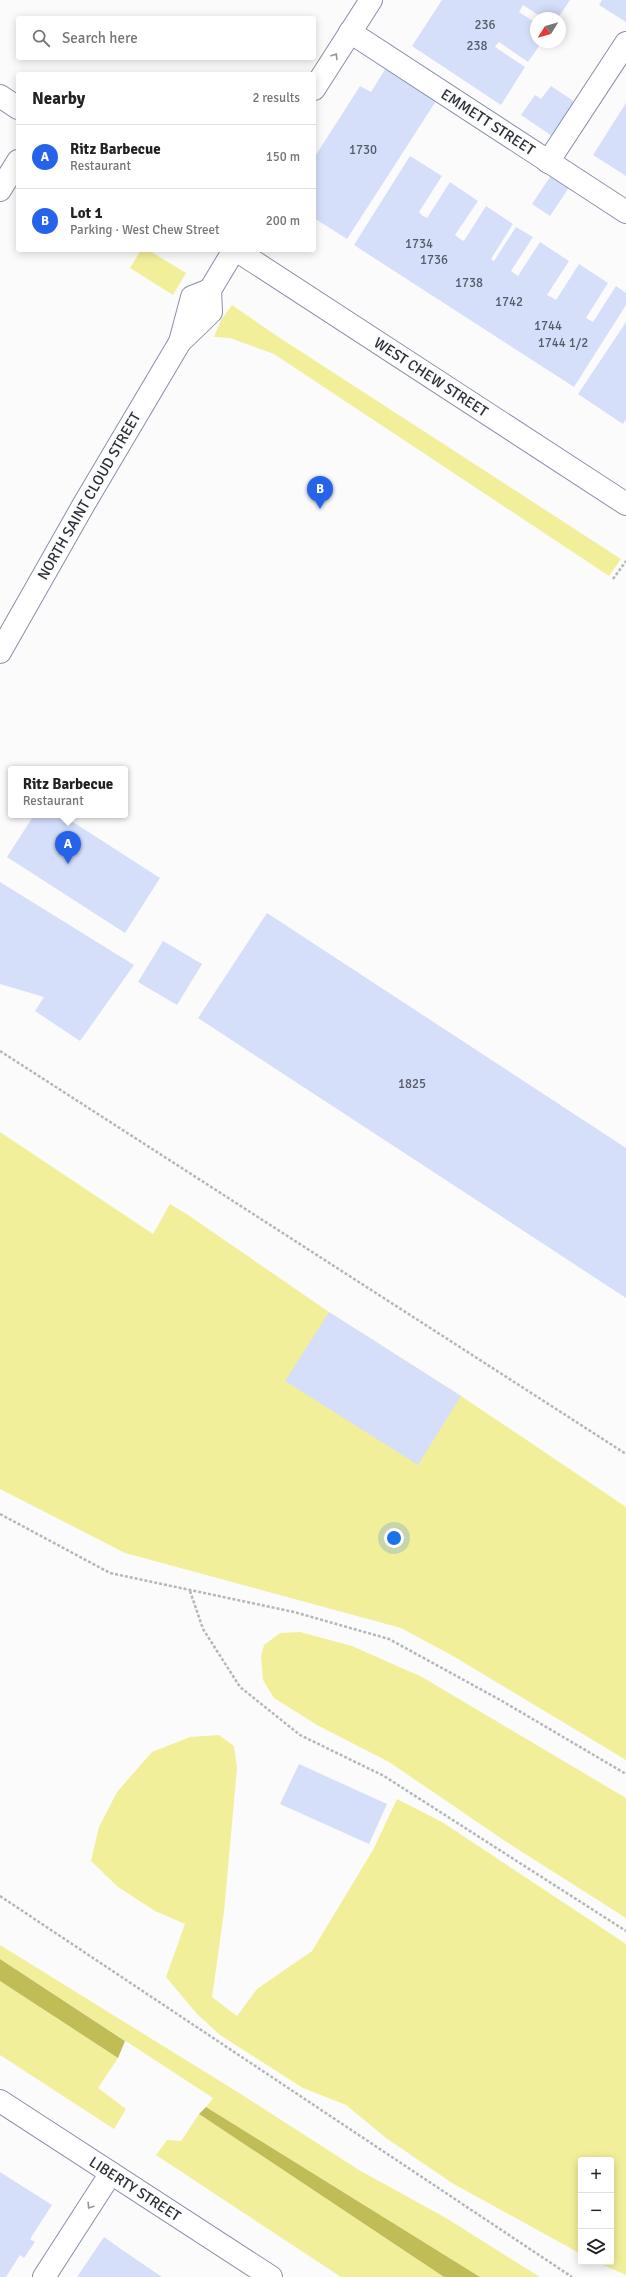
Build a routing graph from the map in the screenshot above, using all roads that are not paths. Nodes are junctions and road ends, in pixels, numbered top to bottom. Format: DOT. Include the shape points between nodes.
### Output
graph roads {
  1 [pos="371,0"];
  2 [pos="350,32"];
  3 [pos="626,43"];
  4 [pos="316,86"];
  5 [pos="0,96"];
  6 [pos="16,107"];
  7 [pos="548,162"];
  8 [pos="16,164"];
  9 [pos="0,190"];
  10 [pos="626,212"];
  11 [pos="234,252"];
  12 [pos="238,252"];
  13 [pos="625,501"];
  14 [pos="0,652"];
  15 [pos="0,2101"];
  16 [pos="111,2173"];
  17 [pos="44,2277"];
  18 [pos="270,2277"];
  1 -- 2 [label="street"];
  4 -- 2 [label="street, one-way"];
  2 -- 7 [label="street, EMMETT STREET"];
  3 -- 7 [label="street"];
  5 -- 6 [label="street"];
  7 -- 10 [label="street, EMMETT STREET"];
  8 -- 9 [label="street"];
  11 -- 14 [label="street, NORTH SAINT CLOUD STREET" via="210,290 192,297 180,342"];
  12 -- 13 [label="street, WEST CHEW STREET"];
  15 -- 16 [label="street, LIBERTY STREET"];
  16 -- 17 [label="street, one-way"];
  16 -- 18 [label="street, LIBERTY STREET"];
}
